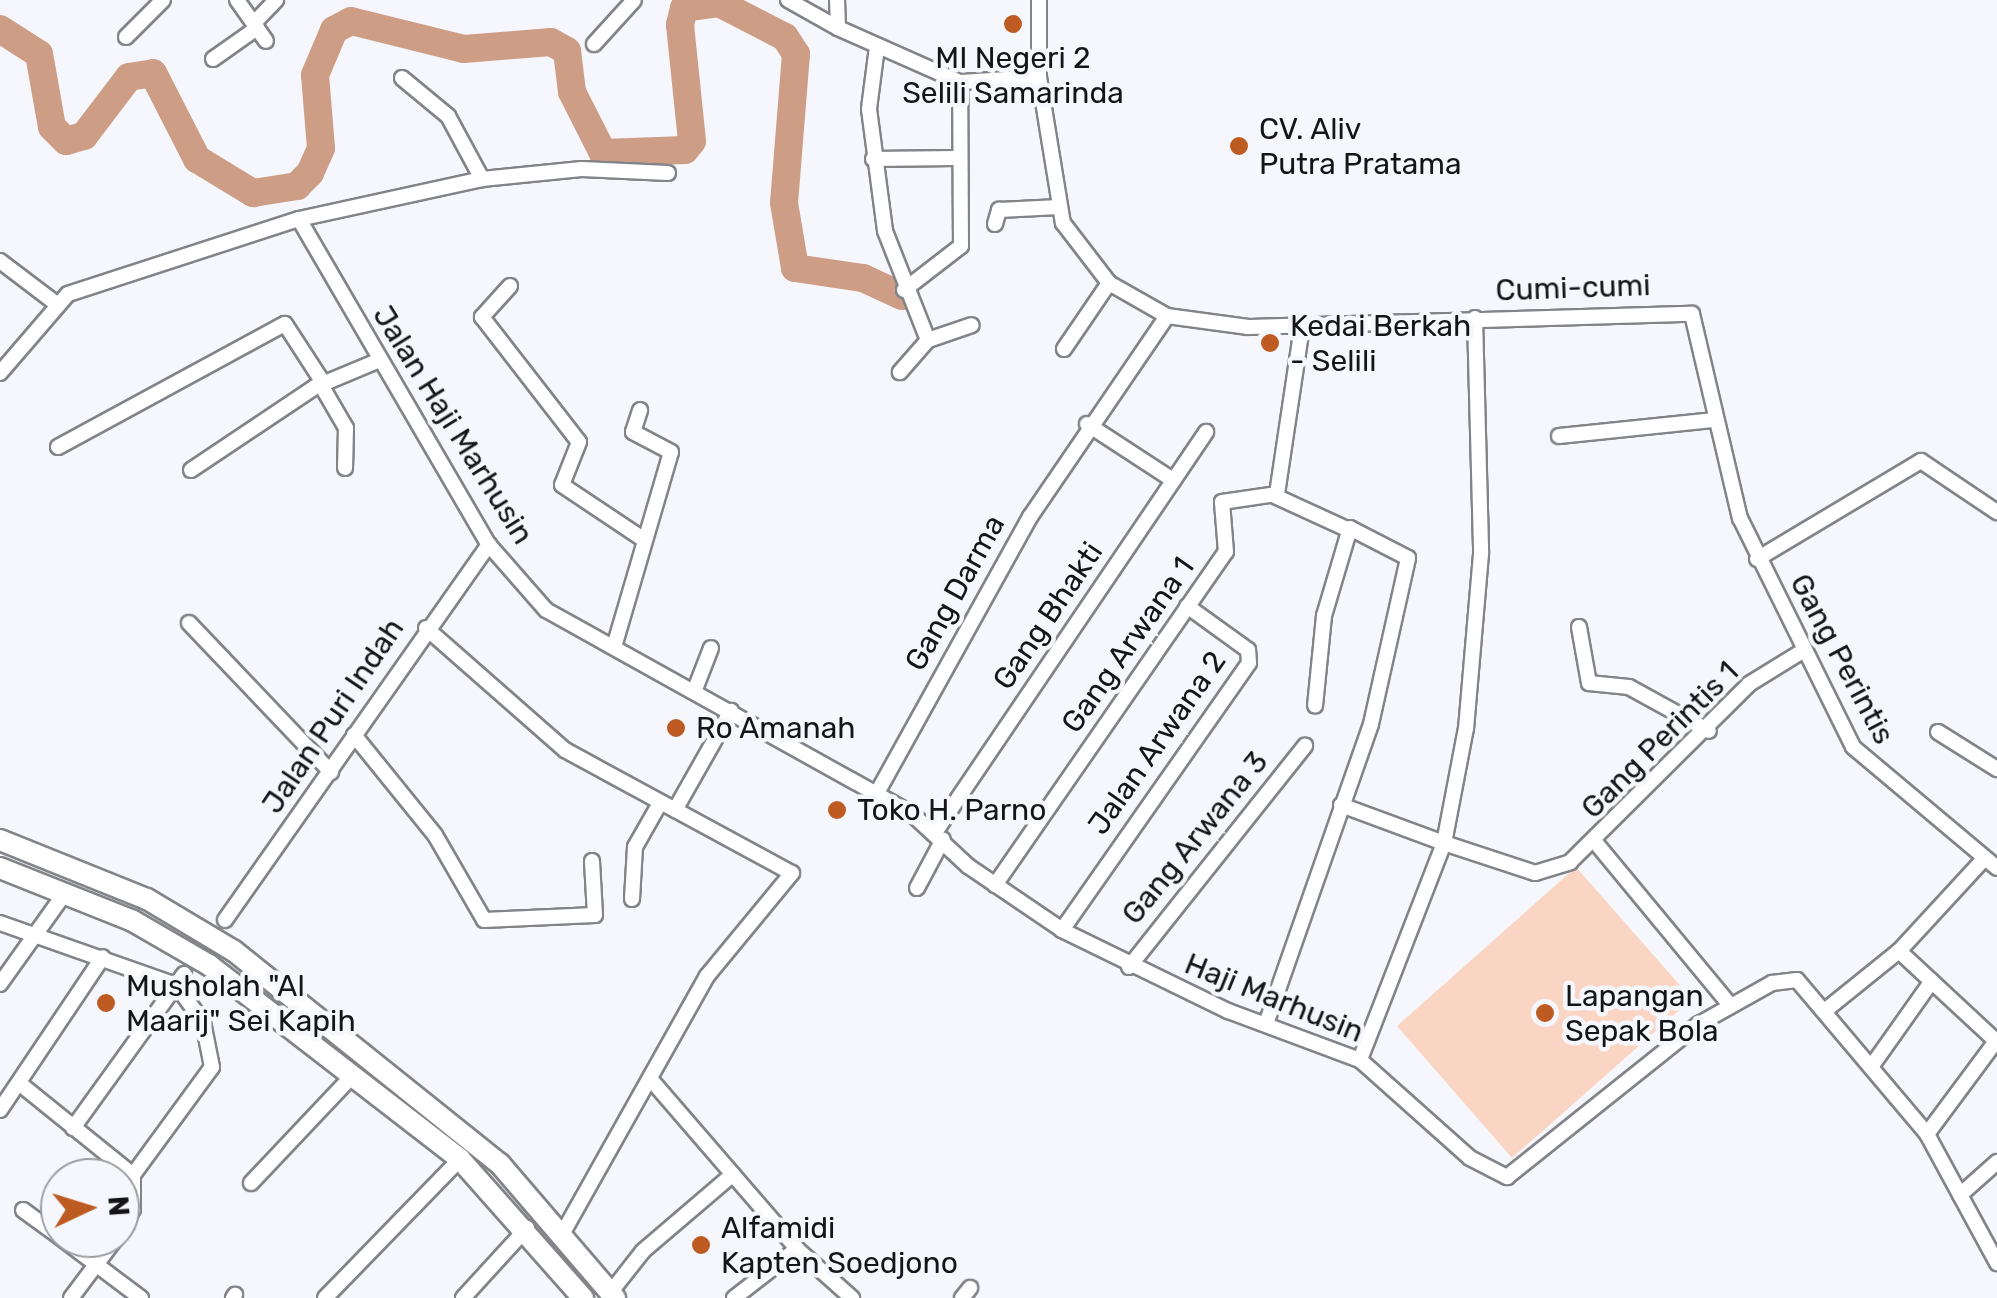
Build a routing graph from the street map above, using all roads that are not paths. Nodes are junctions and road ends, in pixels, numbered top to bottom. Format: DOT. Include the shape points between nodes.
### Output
graph roads {
  1 [pos="163,0"];
  2 [pos="237,0"];
  3 [pos="276,0"];
  4 [pos="634,0"];
  5 [pos="788,0"];
  6 [pos="837,0"];
  7 [pos="1039,0"];
  8 [pos="838,28"];
  9 [pos="259,31"];
  10 [pos="126,37"];
  11 [pos="594,44"];
  12 [pos="877,47"];
  13 [pos="213,59"];
  14 [pos="1040,77"];
  15 [pos="402,78"];
  16 [pos="960,82"];
  17 [pos="955,158"];
  18 [pos="873,159"];
  19 [pos="668,173"];
  20 [pos="482,180"];
  21 [pos="1059,206"];
  22 [pos="299,219"];
  23 [pos="996,224"];
  24 [pos="0,261"];
  25 [pos="1109,283"];
  26 [pos="510,286"];
  27 [pos="904,290"];
  28 [pos="54,302"];
  29 [pos="1167,316"];
  30 [pos="1475,318"];
  31 [pos="972,325"];
  32 [pos="1302,326"];
  33 [pos="928,340"];
  34 [pos="1064,350"];
  35 [pos="380,360"];
  36 [pos="900,372"];
  37 [pos="0,374"];
  38 [pos="323,385"];
  39 [pos="640,410"];
  40 [pos="1714,420"];
  41 [pos="1087,424"];
  42 [pos="1206,432"];
  43 [pos="1559,436"];
  44 [pos="58,448"];
  45 [pos="345,468"];
  46 [pos="192,470"];
  47 [pos="1173,480"];
  48 [pos="1275,496"];
  49 [pos="1997,512"];
  50 [pos="1347,529"];
  51 [pos="644,538"];
  52 [pos="488,545"];
  53 [pos="1758,559"];
  54 [pos="1187,606"];
  55 [pos="188,624"];
  56 [pos="1579,627"];
  57 [pos="426,628"];
  58 [pos="614,647"];
  59 [pos="711,648"];
  60 [pos="1801,652"];
  61 [pos="694,692"];
  62 [pos="1315,706"];
  63 [pos="731,712"];
  64 [pos="1709,731"];
  65 [pos="1938,732"];
  66 [pos="354,735"];
  67 [pos="1306,746"];
  68 [pos="1997,770"];
  69 [pos="331,772"];
  70 [pos="877,794"];
  71 [pos="660,803"];
  72 [pos="1341,805"];
  73 [pos="675,810"];
  74 [pos="940,835"];
  75 [pos="0,840"];
  76 [pos="1444,843"];
  77 [pos="1596,843"];
  78 [pos="592,861"];
  79 [pos="1991,864"];
  80 [pos="0,868"];
  81 [pos="995,885"];
  82 [pos="917,888"];
  83 [pos="62,896"];
  84 [pos="632,899"];
  85 [pos="225,920"];
  86 [pos="0,924"];
  87 [pos="1062,930"];
  88 [pos="33,938"];
  89 [pos="1898,951"];
  90 [pos="103,957"];
  91 [pos="1129,967"];
  92 [pos="180,979"];
  93 [pos="1932,982"];
  94 [pos="0,984"];
  95 [pos="1730,1005"];
  96 [pos="1827,1009"];
  97 [pos="1266,1024"];
  98 [pos="1996,1041"];
  99 [pos="1360,1060"];
  100 [pos="1871,1067"];
  101 [pos="353,1075"];
  102 [pos="653,1082"];
  103 [pos="19,1083"];
  104 [pos="0,1110"];
  105 [pos="74,1128"];
  106 [pos="1927,1134"];
  107 [pos="112,1158"];
  108 [pos="460,1159"];
  109 [pos="1997,1162"];
  110 [pos="140,1165"];
  111 [pos="733,1174"];
  112 [pos="251,1183"];
  113 [pos="1960,1195"];
  114 [pos="23,1210"];
  115 [pos="40,1223"];
  116 [pos="527,1227"];
  117 [pos="562,1234"];
  118 [pos="797,1249"];
  119 [pos="87,1258"];
  120 [pos="102,1258"];
  121 [pos="1997,1263"];
  122 [pos="97,1265"];
  123 [pos="612,1295"];
  124 [pos="71,1298"];
  125 [pos="141,1298"];
  126 [pos="325,1298"];
  127 [pos="464,1298"];
  128 [pos="583,1298"];
  129 [pos="734,1298"];
  130 [pos="852,1298"];
  1 -- 10 [label="street"];
  2 -- 9 [label="street"];
  3 -- 9 [label="street"];
  4 -- 11 [label="street"];
  5 -- 8 [label="street"];
  6 -- 8 [label="street"];
  7 -- 14 [label="street, Cumi-cumi"];
  8 -- 12 [label="street"];
  9 -- 13 [label="street"];
  12 -- 16 [label="street"];
  12 -- 18 [label="street"];
  14 -- 16 [label="street"];
  14 -- 21 [label="street, Cumi-cumi"];
  15 -- 20 [label="street" via="448,116"];
  16 -- 17 [label="street"];
  17 -- 18 [label="street"];
  17 -- 27 [label="street" via="961,246"];
  18 -- 27 [label="street"];
  19 -- 20 [label="street" via="582,169"];
  20 -- 22 [label="street"];
  21 -- 23 [label="street" via="999,210"];
  21 -- 25 [label="street, Cumi-cumi"];
  22 -- 28 [label="street"];
  22 -- 35 [label="street, Jalan Haji Marhusin"];
  24 -- 28 [label="street"];
  25 -- 29 [label="street, Cumi-cumi"];
  25 -- 34 [label="street"];
  26 -- 51 [label="street" via="482,317 579,442 562,485"];
  27 -- 33 [label="street"];
  28 -- 37 [label="street"];
  29 -- 32 [label="street, Cumi-cumi"];
  29 -- 41 [label="street, Gang Darma"];
  30 -- 32 [label="street, Cumi-cumi"];
  30 -- 40 [label="street, Cumi-cumi" via="1689,313"];
  30 -- 76 [label="street" via="1480,554 1466,728"];
  31 -- 33 [label="street"];
  32 -- 48 [label="street"];
  33 -- 36 [label="street"];
  35 -- 38 [label="street"];
  35 -- 52 [label="street, Jalan Haji Marhusin"];
  38 -- 44 [label="street" via="285,324"];
  38 -- 45 [label="street" via="346,428"];
  38 -- 46 [label="street"];
  39 -- 51 [label="street" via="632,431 671,450"];
  40 -- 43 [label="street"];
  40 -- 53 [label="street, Cumi-cumi"];
  41 -- 47 [label="street"];
  41 -- 70 [label="street, Gang Darma"];
  42 -- 47 [label="street, Gang Bhakti"];
  47 -- 74 [label="street, Gang Bhakti"];
  48 -- 50 [label="street"];
  48 -- 54 [label="street, Gang Arwana 1" via="1222,502 1228,548"];
  49 -- 53 [label="street" via="1920,461"];
  50 -- 62 [label="street"];
  50 -- 72 [label="street" via="1408,558 1371,724"];
  51 -- 58 [label="street"];
  52 -- 57 [label="street, Jalan Puri Indah"];
  52 -- 58 [label="street, Jalan Haji Marhusin" via="546,610"];
  53 -- 60 [label="street, Gang Perintis"];
  54 -- 81 [label="street, Gang Arwana 1"];
  54 -- 87 [label="street, Jalan Arwana 2" via="1248,650 1249,663"];
  55 -- 69 [label="street"];
  56 -- 64 [label="street" via="1589,683 1629,687"];
  57 -- 66 [label="street, Jalan Puri Indah"];
  57 -- 71 [label="street" via="565,750"];
  58 -- 61 [label="street, Jalan Haji Marhusin"];
  59 -- 61 [label="street"];
  60 -- 64 [label="street, Gang Perintis 1" via="1749,684"];
  60 -- 79 [label="street, Gang Perintis" via="1883,781"];
  61 -- 63 [label="street, Jalan Haji Marhusin"];
  63 -- 70 [label="street, Jalan Haji Marhusin"];
  63 -- 73 [label="street"];
  64 -- 77 [label="street, Gang Perintis 1"];
  65 -- 68 [label="street"];
  66 -- 69 [label="street, Jalan Puri Indah"];
  66 -- 78 [label="street" via="435,834 484,920 593,916"];
  67 -- 91 [label="street, Gang Arwana 3"];
  69 -- 85 [label="street, Jalan Puri Indah"];
  70 -- 74 [label="street, Haji Marhusin"];
  71 -- 73 [label="street"];
  71 -- 84 [label="street" via="635,847"];
  72 -- 76 [label="street, Gang Perintis 1"];
  72 -- 97 [label="street"];
  73 -- 102 [label="street" via="788,868 792,880 707,976"];
  74 -- 81 [label="street, Haji Marhusin"];
  74 -- 82 [label="street, Gang Bhakti"];
  75 -- 117 [label="main road" via="148,899 234,951 500,1164"];
  76 -- 77 [label="street, Gang Perintis 1" via="1535,873"];
  76 -- 99 [label="street"];
  77 -- 95 [label="street"];
  79 -- 89 [label="street"];
  80 -- 83 [label="main road"];
  81 -- 87 [label="street, Haji Marhusin"];
  83 -- 88 [label="street"];
  83 -- 101 [label="main road" via="176,942"];
  86 -- 88 [label="street"];
  87 -- 91 [label="street, Haji Marhusin"];
  88 -- 90 [label="street"];
  88 -- 94 [label="street"];
  89 -- 93 [label="street"];
  89 -- 96 [label="street"];
  90 -- 92 [label="street"];
  90 -- 103 [label="street"];
  91 -- 97 [label="street, Haji Marhusin"];
  92 -- 105 [label="street"];
  92 -- 110 [label="street" via="203,1022 212,1067"];
  93 -- 98 [label="street"];
  93 -- 100 [label="street"];
  95 -- 96 [label="street, Haji Marhusin" via="1797,980"];
  95 -- 99 [label="street, Haji Marhusin" via="1514,1176 1482,1167"];
  96 -- 100 [label="street, Haji Marhusin"];
  97 -- 99 [label="street, Haji Marhusin"];
  98 -- 106 [label="street"];
  100 -- 106 [label="street, Haji Marhusin"];
  101 -- 108 [label="main road"];
  101 -- 112 [label="street"];
  102 -- 111 [label="street"];
  102 -- 117 [label="street"];
  103 -- 104 [label="street"];
  103 -- 105 [label="street"];
  105 -- 107 [label="street"];
  106 -- 113 [label="street, Haji Marhusin"];
  108 -- 116 [label="main road"];
  108 -- 126 [label="street"];
  109 -- 113 [label="street"];
  111 -- 118 [label="street"];
  111 -- 123 [label="street" via="643,1250"];
  113 -- 121 [label="street, Haji Marhusin"];
  114 -- 115 [label="street"];
  116 -- 127 [label="street"];
  116 -- 128 [label="main road"];
  117 -- 123 [label="main road"];
  118 -- 129 [label="street"];
  118 -- 130 [label="street"];
  119 -- 122 [label="street"];
  120 -- 122 [label="street"];
  122 -- 124 [label="street"];
  122 -- 125 [label="street"];
}
